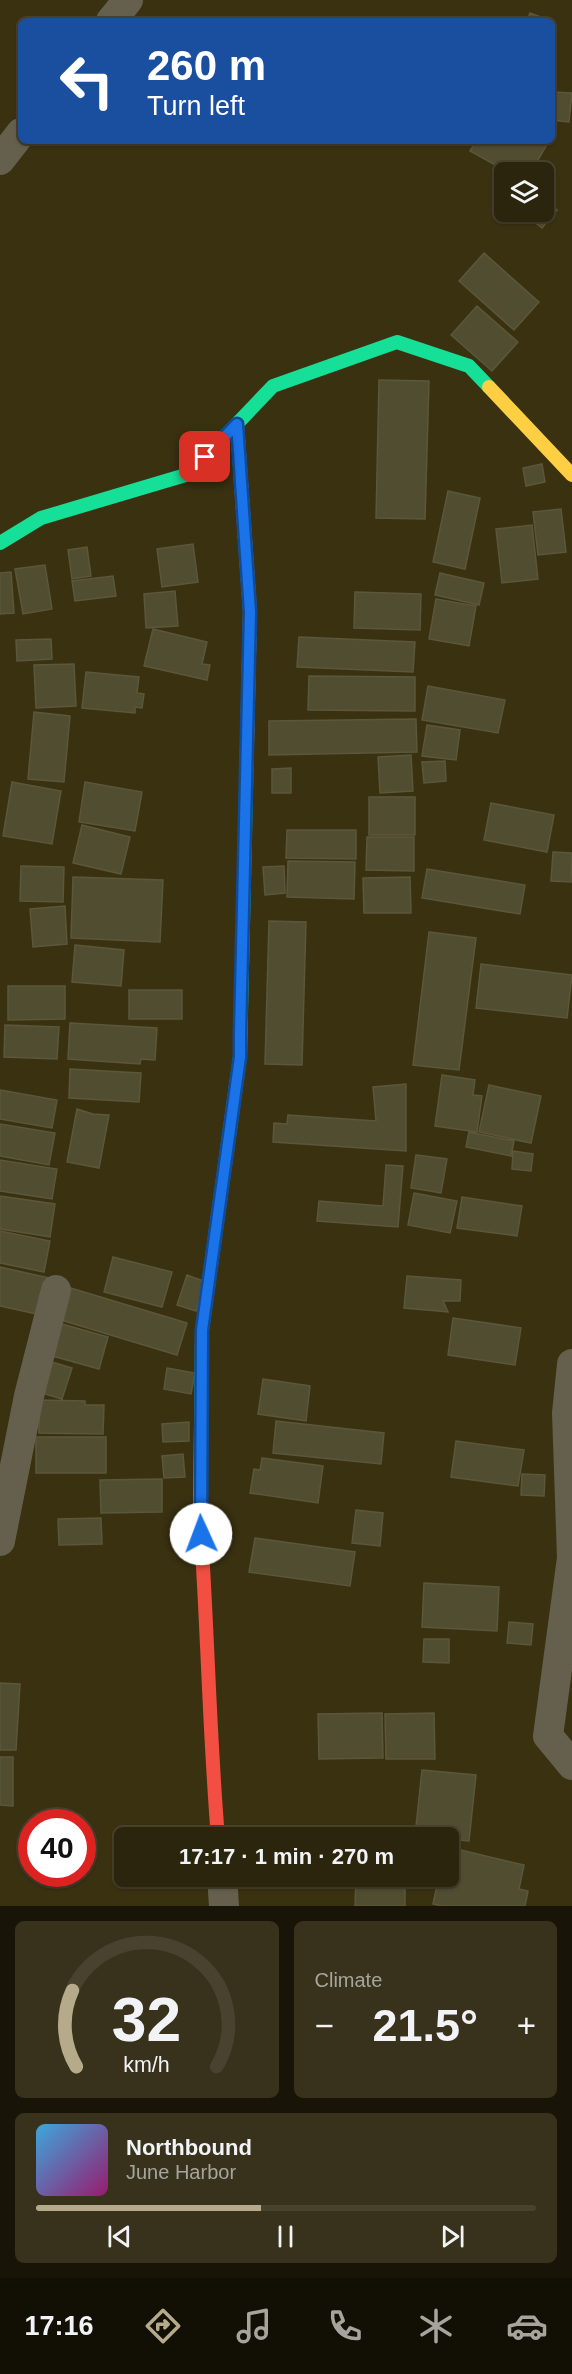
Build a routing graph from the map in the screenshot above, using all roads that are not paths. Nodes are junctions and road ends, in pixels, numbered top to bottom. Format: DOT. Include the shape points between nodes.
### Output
graph roads {
  1 [pos="128,0"];
  2 [pos="113,18"];
  3 [pos="18,138"];
  4 [pos="0,160"];
  5 [pos="237,424"];
  6 [pos="572,475"];
  7 [pos="0,543"];
  8 [pos="56,1290"];
  9 [pos="572,1364"];
  10 [pos="0,1541"];
  11 [pos="572,1765"];
  12 [pos="217,1827"];
  13 [pos="223,1887"];
  14 [pos="224,1906"];
  1 -- 2 [label="street"];
  3 -- 4 [label="street"];
  5 -- 6 [label="street" via="273,386 397,342 470,366"];
  5 -- 7 [label="street" via="189,474 41,518"];
  5 -- 12 [label="street" via="250,612 240,1045 201,1353 200,1513"];
  8 -- 10 [label="street" via="29,1396"];
  9 -- 11 [label="street" via="567,1413 572,1558 548,1736"];
  13 -- 14 [label="street"];
}
